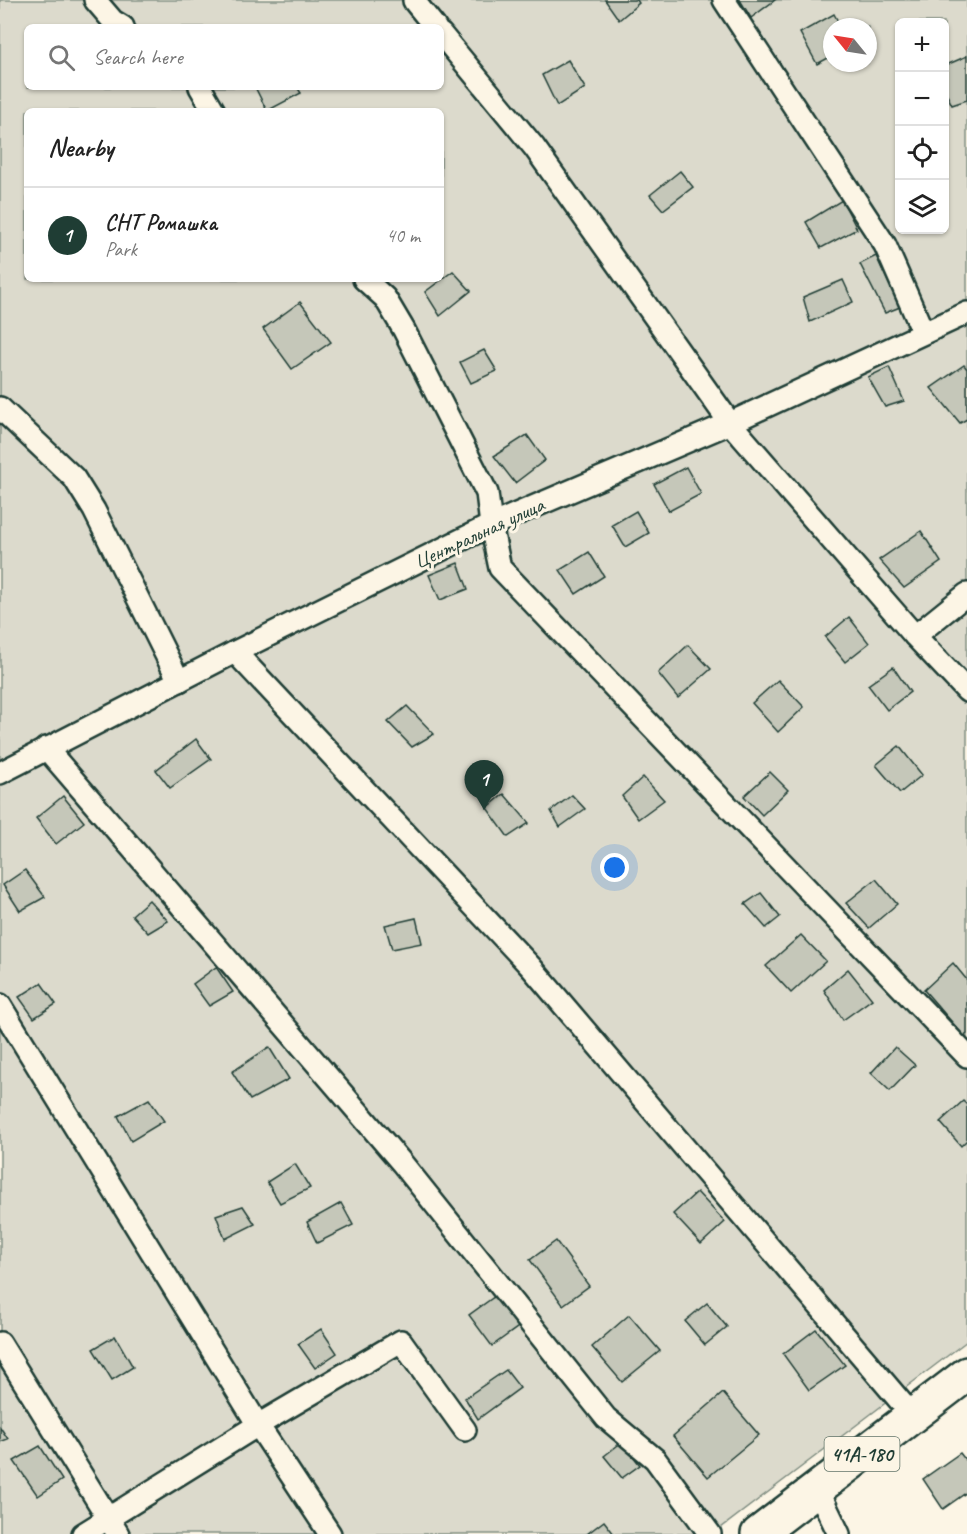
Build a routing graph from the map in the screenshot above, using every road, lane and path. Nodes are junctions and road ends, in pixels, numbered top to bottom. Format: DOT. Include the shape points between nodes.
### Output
graph roads {
  1 [pos="95,0"];
  2 [pos="724,0"];
  3 [pos="414,1"];
  4 [pos="118,24"];
  5 [pos="433,24"];
  6 [pos="444,38"];
  7 [pos="202,90"];
  8 [pos="212,108"];
  9 [pos="367,282"];
  10 [pos="967,313"];
  11 [pos="923,332"];
  12 [pos="0,409"];
  13 [pos="730,423"];
  14 [pos="491,525"];
  15 [pos="967,594"];
  16 [pos="915,636"];
  17 [pos="235,652"];
  18 [pos="178,681"];
  19 [pos="967,691"];
  20 [pos="46,748"];
  21 [pos="0,773"];
  22 [pos="0,1005"];
  23 [pos="967,1056"];
  24 [pos="0,1343"];
  25 [pos="967,1374"];
  26 [pos="912,1415"];
  27 [pos="258,1425"];
  28 [pos="465,1431"];
  29 [pos="818,1488"];
  30 [pos="113,1527"];
  31 [pos="83,1534"];
  32 [pos="330,1534"];
  33 [pos="710,1534"];
  34 [pos="758,1534"];
  35 [pos="839,1534"];
  1 -- 4 [label="street"];
  2 -- 11 [label="street" via="885,245"];
  3 -- 5 [label="street"];
  6 -- 13 [label="street" via="534,147"];
  7 -- 8 [label="street"];
  9 -- 14 [label="street" via="385,298 444,405 487,493"];
  10 -- 11 [label="street, Центральная улица"];
  11 -- 13 [label="street, Центральная улица"];
  12 -- 18 [label="street" via="74,478 94,510"];
  13 -- 14 [label="street, Центральная улица"];
  13 -- 16 [label="street"];
  14 -- 17 [label="street, Центральная улица"];
  14 -- 23 [label="street" via="500,568"];
  15 -- 16 [label="street"];
  16 -- 19 [label="street"];
  17 -- 18 [label="street, Центральная улица"];
  17 -- 26 [label="street" via="531,967"];
  18 -- 20 [label="street, Центральная улица"];
  20 -- 21 [label="street, Центральная улица"];
  20 -- 33 [label="street" via="402,1163 606,1418 655,1459"];
  22 -- 27 [label="street"];
  24 -- 30 [label="street"];
  25 -- 26 [label="main road, 41А-180"];
  26 -- 29 [label="main road, 41А-180"];
  27 -- 28 [label="street" via="401,1341"];
  27 -- 30 [label="street"];
  27 -- 32 [label="street"];
  29 -- 34 [label="main road, 41А-180"];
  29 -- 35 [label="street"];
  30 -- 31 [label="street"];
}
